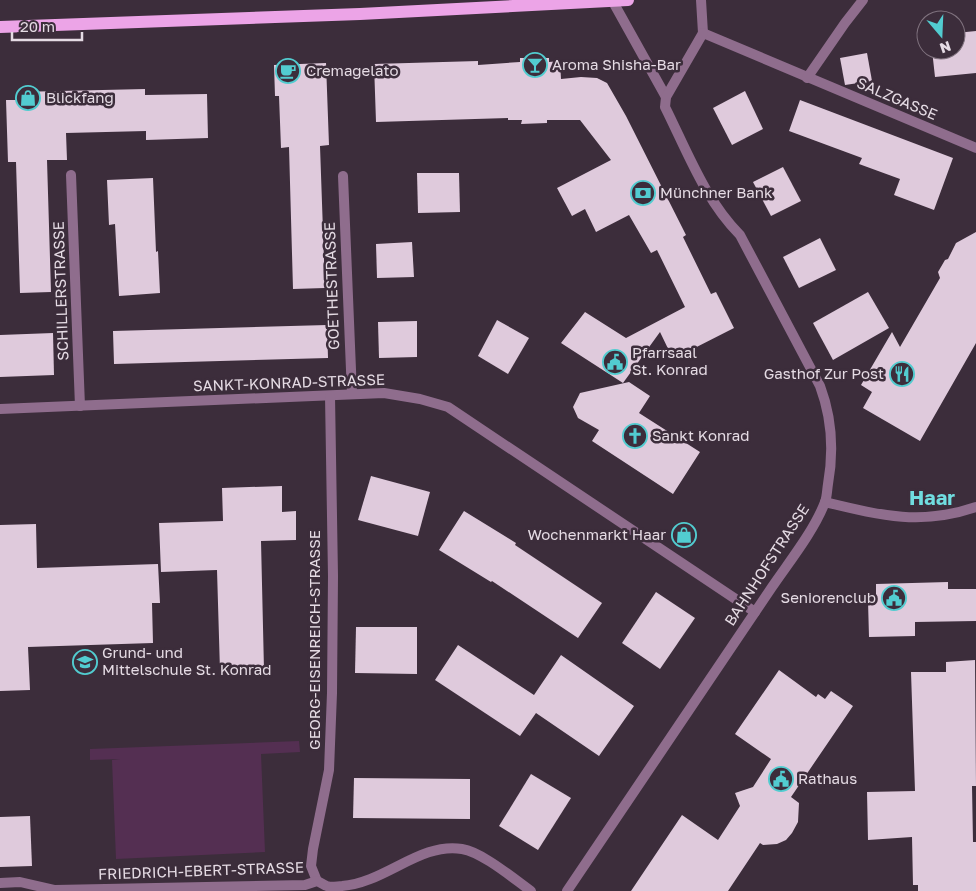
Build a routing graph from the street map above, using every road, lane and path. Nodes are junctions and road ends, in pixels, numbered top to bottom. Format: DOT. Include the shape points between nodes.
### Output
graph roads {
  1 [pos="612,0"];
  2 [pos="628,0"];
  3 [pos="700,0"];
  4 [pos="863,0"];
  5 [pos="0,28"];
  6 [pos="703,33"];
  7 [pos="807,78"];
  8 [pos="666,97"];
  9 [pos="976,148"];
  10 [pos="71,175"];
  11 [pos="342,176"];
  12 [pos="352,394"];
  13 [pos="330,396"];
  14 [pos="80,406"];
  15 [pos="0,409"];
  16 [pos="825,502"];
  17 [pos="976,507"];
  18 [pos="755,612"];
  19 [pos="317,881"];
  20 [pos="0,883"];
  21 [pos="531,891"];
  22 [pos="567,891"];
  1 -- 2 [label="main road"];
  1 -- 5 [label="main road"];
  1 -- 8 [label="street, BAHNHOFSTRASSE"];
  3 -- 6 [label="street"];
  4 -- 7 [label="street"];
  6 -- 7 [label="street, SALZGASSE"];
  6 -- 8 [label="street"];
  7 -- 9 [label="street, SALZGASSE"];
  8 -- 16 [label="street, BAHNHOFSTRASSE" via="665,107 715,206 740,235 820,386 826,404 832,450"];
  10 -- 14 [label="street, SCHILLERSTRASSE"];
  11 -- 12 [label="street, GOETHESTRASSE"];
  12 -- 13 [label="street, SANKT-KONRAD-STRASSE"];
  12 -- 18 [label="street, SANKT-KONRAD-STRASSE" via="384,393 448,407"];
  13 -- 14 [label="street, SANKT-KONRAD-STRASSE"];
  13 -- 19 [label="street, GEORG-EISENREICH-STRASSE" via="332,693 329,770 312,849 311,866"];
  14 -- 15 [label="street, SANKT-KONRAD-STRASSE"];
  16 -- 17 [label="street" via="902,517 936,517"];
  16 -- 18 [label="street, BAHNHOFSTRASSE" via="798,550"];
  18 -- 22 [label="street, BAHNHOFSTRASSE"];
  19 -- 20 [label="street, FRIEDRICH-EBERT-STRASSE" via="305,885 55,890 20,882"];
  19 -- 21 [label="street, FRIEDRICH-EBERT-STRASSE" via="328,887 370,880 421,855 448,848 476,854"];
}
